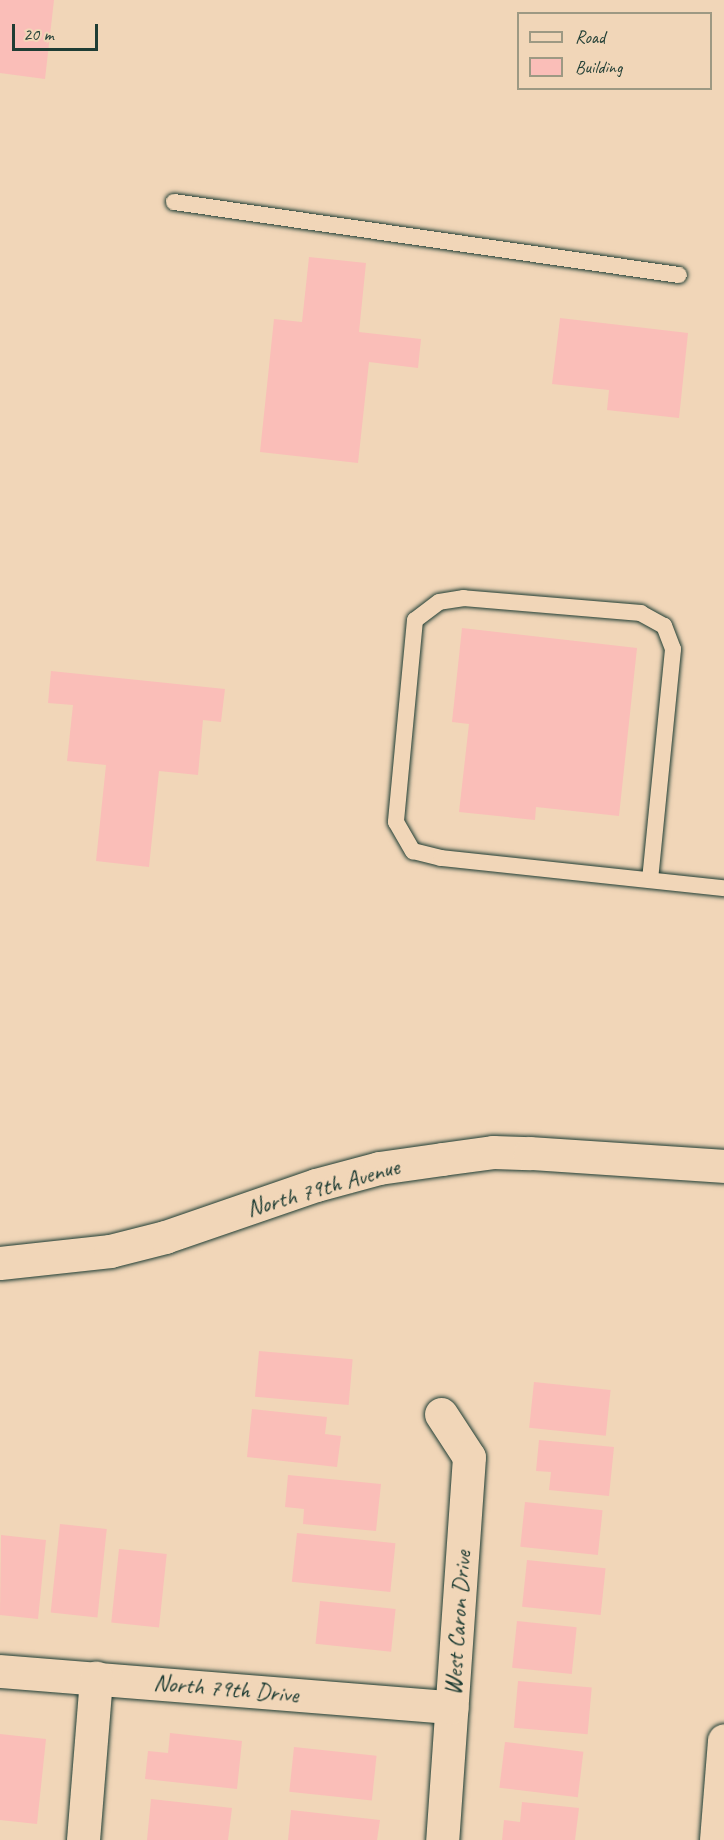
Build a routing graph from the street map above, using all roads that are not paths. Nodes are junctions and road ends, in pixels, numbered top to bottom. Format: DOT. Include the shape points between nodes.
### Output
graph roads {
  1 [pos="174,202"];
  2 [pos="679,275"];
  3 [pos="650,880"];
  4 [pos="724,888"];
  5 [pos="724,1166"];
  6 [pos="0,1263"];
  7 [pos="441,1414"];
  8 [pos="0,1671"];
  9 [pos="96,1678"];
  10 [pos="453,1707"];
  11 [pos="724,1740"];
  12 [pos="84,1840"];
  13 [pos="442,1840"];
  14 [pos="716,1840"];
  1 -- 2 [label="lane"];
  3 -- 3 [label="lane" via="673,649 664,626 641,614 464,598 439,602 415,620 396,822 413,851 441,858"];
  3 -- 4 [label="lane"];
  5 -- 6 [label="street, North 79th Avenue" via="492,1152 379,1168 110,1251"];
  7 -- 10 [label="street, West Caron Drive" via="469,1457"];
  8 -- 9 [label="street, North 79th Drive"];
  9 -- 10 [label="street, North 79th Drive"];
  9 -- 12 [label="street"];
  10 -- 13 [label="street, West Caron Drive"];
  11 -- 14 [label="street"];
}
